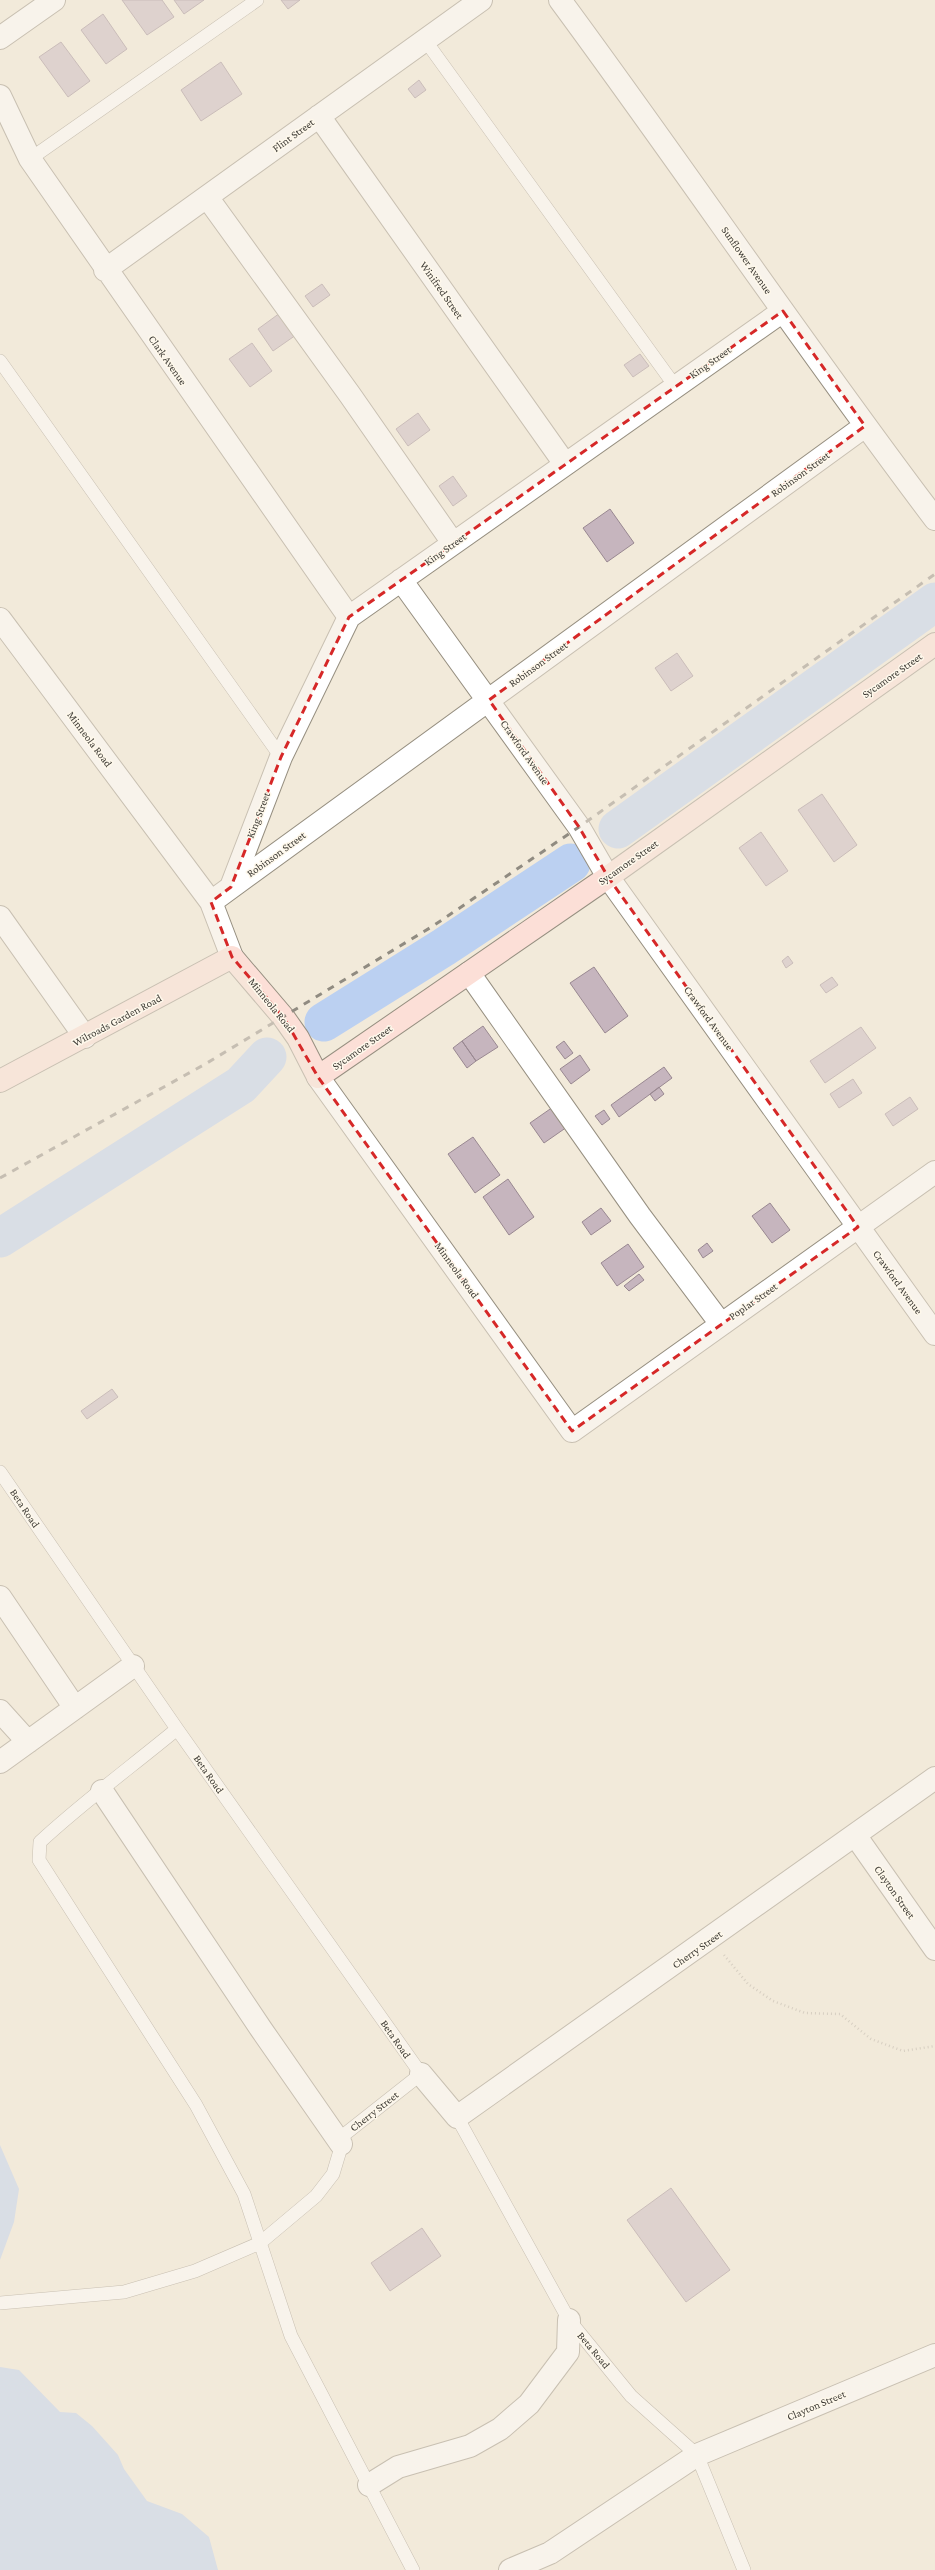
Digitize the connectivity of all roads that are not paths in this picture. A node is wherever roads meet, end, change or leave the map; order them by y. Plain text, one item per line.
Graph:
1 (54, 0) edge
2 (257, 0) edge
3 (481, 0) edge
4 (560, 0) edge
5 (0, 38) edge
6 (425, 40) junction
7 (0, 96) edge
8 (319, 116) junction
9 (30, 159) junction
10 (207, 197) junction
11 (105, 270) junction
12 (782, 311) junction
13 (0, 361) edge
14 (675, 386) junction
15 (865, 426) junction
16 (565, 464) junction
17 (935, 519) edge
18 (453, 543) junction
19 (401, 580) junction
20 (349, 617) junction
21 (2, 626) edge
22 (935, 644) edge
23 (489, 700) junction
24 (281, 757) junction
25 (608, 876) junction
26 (231, 887) junction
27 (211, 902) junction
28 (0, 917) edge
29 (232, 957) junction
30 (469, 973) junction
31 (84, 1037) junction
32 (318, 1077) junction
33 (0, 1081) edge
34 (935, 1172) edge
35 (858, 1227) junction
36 (721, 1324) junction
37 (935, 1334) edge
38 (572, 1431) joint
39 (0, 1472) edge
40 (0, 1597) edge
41 (133, 1666) junction
42 (75, 1708) junction
43 (0, 1710) edge
44 (177, 1729) junction
45 (28, 1742) junction
46 (0, 1762) edge
47 (935, 1778) edge
48 (102, 1791) junction
49 (855, 1835) junction
50 (935, 1949) edge
51 (421, 2074) junction
52 (457, 2117) junction
53 (341, 2144) junction
54 (260, 2243) junction
55 (0, 2302) edge
56 (569, 2320) junction
57 (935, 2355) edge
58 (697, 2455) junction
59 (369, 2485) junction
60 (413, 2570) edge
61 (510, 2570) edge
62 (744, 2570) edge

1 - 5 street
2 - 9 lane
3 - 6 street, Flint Street
4 - 12 street, Sunflower Avenue
6 - 8 street, Flint Street
6 - 14 lane
7 - 9 street, Clark Avenue
8 - 10 street, Flint Street
8 - 16 street, Winifred Street
9 - 11 street, Clark Avenue
10 - 11 street, Flint Street
10 - 18 street
11 - 20 street, Clark Avenue
12 - 14 street, King Street
12 - 15 street, Sunflower Avenue
13 - 24 lane
14 - 16 street, King Street
15 - 17 street, Sunflower Avenue
15 - 23 street, Robinson Street
16 - 18 street, King Street
18 - 19 street, King Street
19 - 20 street, King Street
19 - 23 street, Crawford Avenue
20 - 24 street, King Street
21 - 27 street, Minneola Road
22 - 25 street, Sycamore Street
23 - 25 street, Crawford Avenue
23 - 26 street, Robinson Street
24 - 26 street, King Street
25 - 30 street, Sycamore Street
25 - 35 street, Crawford Avenue
26 - 27 street, Robinson Street
27 - 29 street, Minneola Road
28 - 31 street
29 - 31 street, Wilroads Garden Road
29 - 32 street, Minneola Road
30 - 32 street, Sycamore Street
30 - 36 street
31 - 33 street, Wilroads Garden Road
32 - 38 street, Minneola Road
34 - 35 street, Poplar Street
35 - 36 street, Poplar Street
35 - 37 street, Crawford Avenue
36 - 38 street, Poplar Street
39 - 41 lane, Beta Road
40 - 42 street
41 - 42 street
41 - 44 lane, Beta Road
42 - 45 street
43 - 45 street
44 - 48 lane
44 - 51 lane, Beta Road
45 - 46 street
47 - 49 street, Cherry Street
48 - 53 street
48 - 54 lane
49 - 50 street, Clayton Street
49 - 52 street, Cherry Street
51 - 52 street
51 - 53 lane, Cherry Street
52 - 56 lane, Beta Road
53 - 54 lane, Cherry Street
54 - 55 lane, Cherry Street
54 - 59 lane
56 - 58 lane, Beta Road
56 - 59 street
57 - 58 street, Clayton Street
58 - 61 street, Clayton Street
58 - 62 lane, Beta Road
59 - 60 lane

